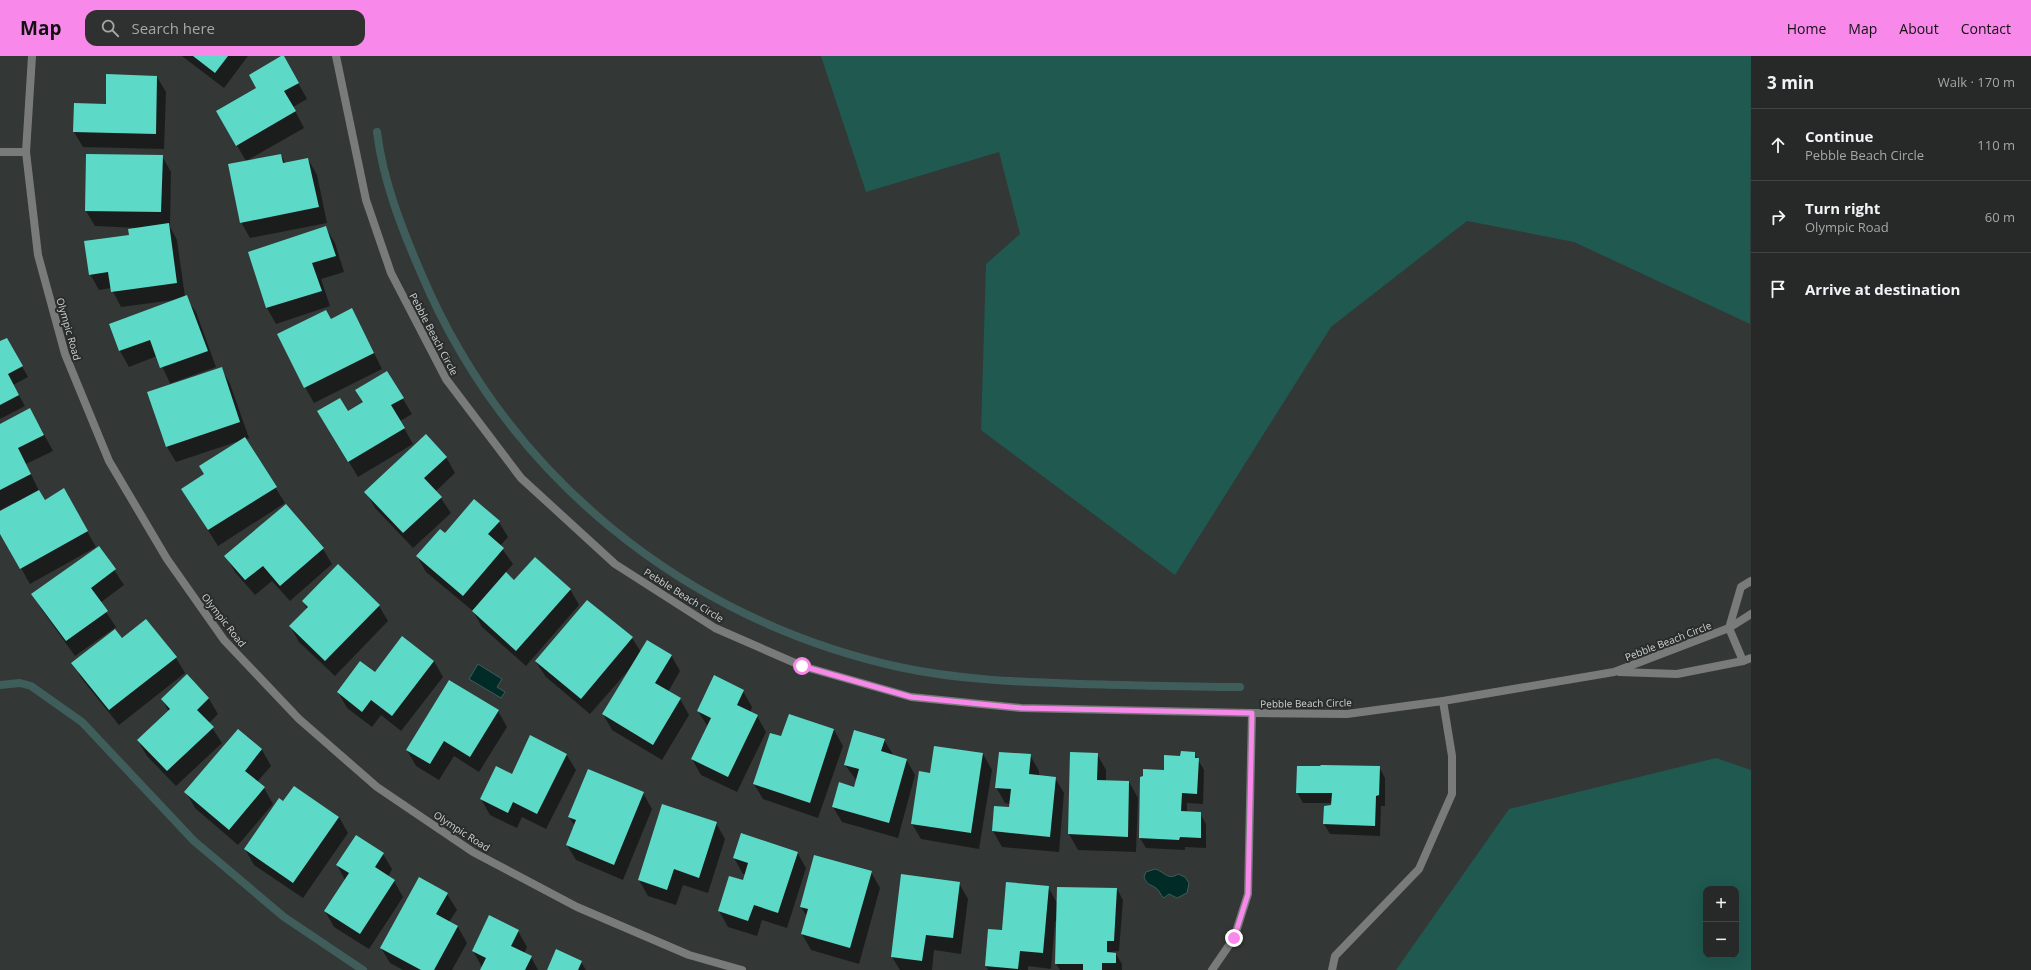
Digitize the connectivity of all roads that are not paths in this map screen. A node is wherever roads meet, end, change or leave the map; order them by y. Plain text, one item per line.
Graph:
1 (32, 56) edge
2 (336, 56) edge
3 (0, 152) edge
4 (26, 152) junction
5 (1751, 581) edge
6 (1751, 614) edge
7 (1729, 628) junction
8 (1751, 658) edge
9 (1743, 662) junction
10 (1614, 672) junction
11 (1443, 701) junction
12 (1252, 713) junction
13 (742, 970) edge
14 (1212, 970) edge
15 (1332, 970) edge

1 - 4 street, Olympic Road
2 - 12 street, Pebble Beach Circle
3 - 4 street
4 - 13 street, Olympic Road
5 - 7 street
6 - 7 street, Pebble Beach Circle
7 - 9 street
7 - 10 street, Pebble Beach Circle
8 - 9 street, Pebble Beach Circle
9 - 10 street, Pebble Beach Circle
10 - 11 street, Pebble Beach Circle
11 - 12 street, Pebble Beach Circle
11 - 15 street
12 - 14 street

